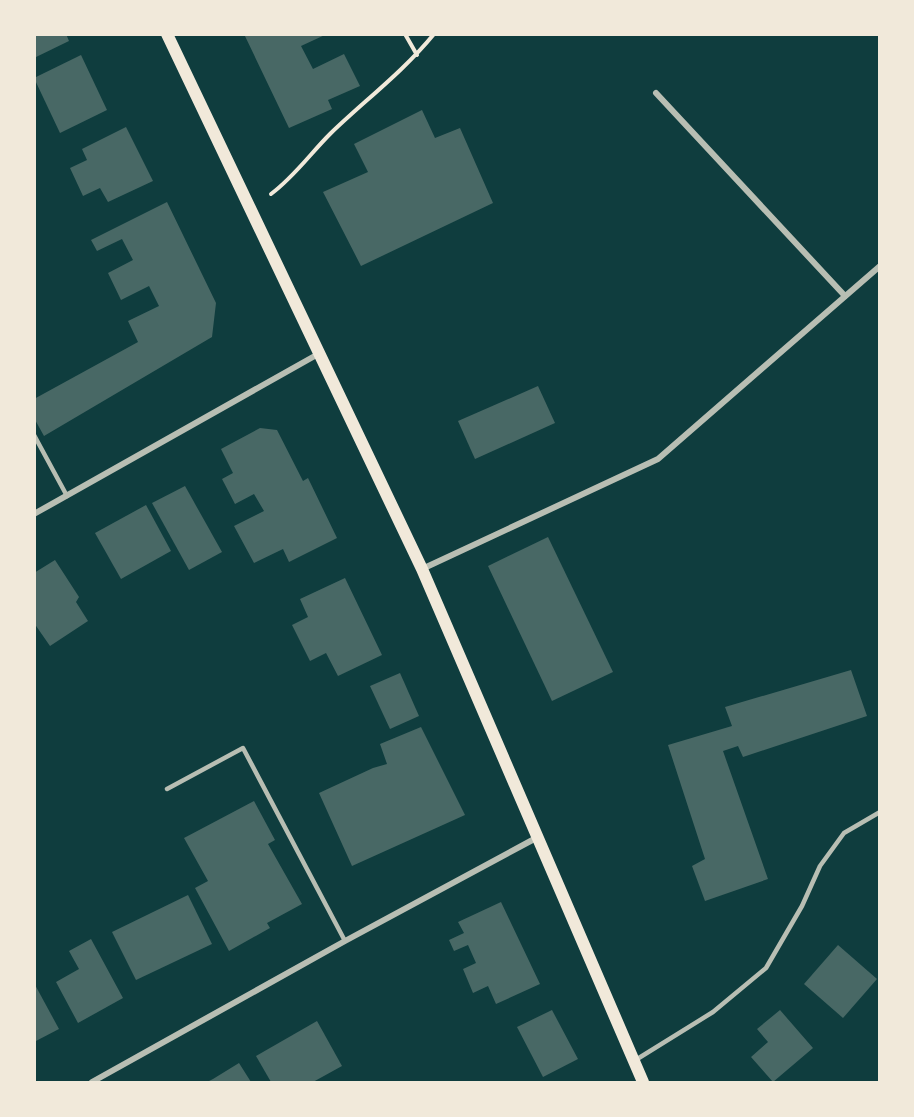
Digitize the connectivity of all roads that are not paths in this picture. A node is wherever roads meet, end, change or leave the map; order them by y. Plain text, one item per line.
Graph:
1 (167, 34) edge
2 (656, 93) dead end
3 (879, 266) edge
4 (845, 296) junction
5 (320, 353) junction
6 (34, 435) edge
7 (67, 496) junction
8 (34, 514) edge
9 (422, 569) junction
10 (167, 789) dead end
11 (879, 812) edge
12 (538, 837) junction
13 (345, 941) junction
14 (634, 1061) junction
15 (92, 1083) edge
16 (643, 1083) edge

1 - 5 main road
2 - 4 street
3 - 4 street
4 - 9 street
5 - 7 street
5 - 9 main road
6 - 7 lane
7 - 8 street
9 - 12 main road
10 - 13 lane
11 - 14 lane
12 - 13 street
12 - 14 main road
13 - 15 street
14 - 16 main road

